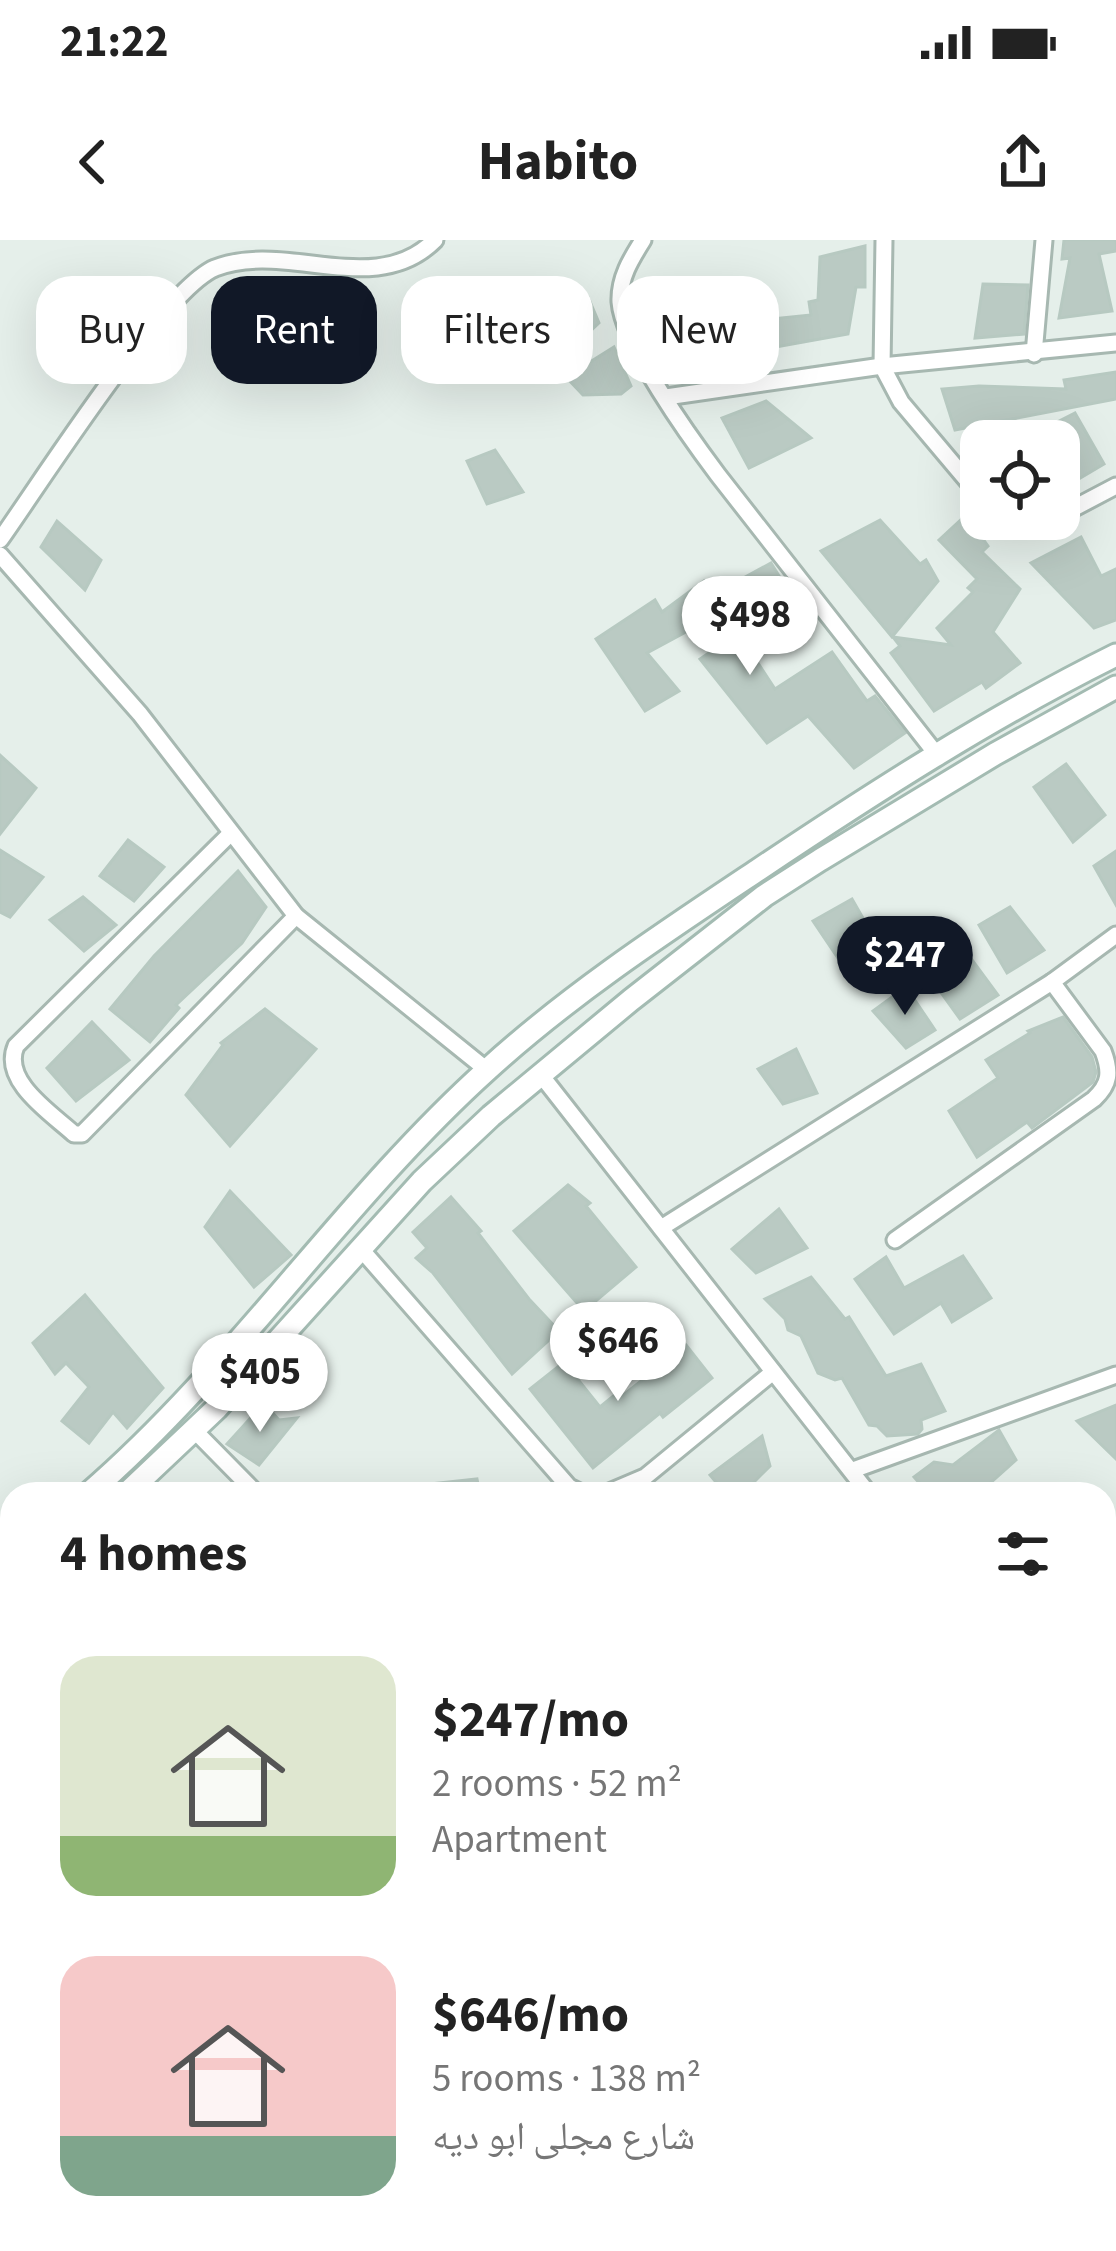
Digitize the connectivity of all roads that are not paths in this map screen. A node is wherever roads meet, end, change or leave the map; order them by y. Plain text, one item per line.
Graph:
1 (435, 240) edge
2 (643, 240) edge
3 (884, 240) edge
4 (1044, 240) edge
5 (1116, 343) edge
6 (1034, 354) junction
7 (882, 366) junction
8 (666, 397) junction
9 (960, 472) edge
10 (1116, 486) edge
11 (1080, 505) edge
12 (0, 540) edge
13 (0, 555) edge
14 (1116, 655) edge
15 (1110, 697) edge
16 (937, 755) junction
17 (231, 833) junction
18 (804, 839) junction
19 (820, 860) junction
20 (296, 916) junction
21 (1116, 935) edge
22 (1052, 982) junction
23 (487, 1070) junction
24 (541, 1076) junction
25 (661, 1228) junction
26 (895, 1240) dead end
27 (360, 1248) junction
28 (773, 1372) junction
29 (1115, 1377) edge
30 (193, 1429) junction
31 (853, 1470) junction
32 (101, 1482) edge
33 (138, 1482) edge
34 (245, 1482) edge
35 (565, 1482) edge
36 (633, 1482) edge
37 (861, 1482) edge

1 - 12 street
2 - 8 street
3 - 7 street
4 - 6 street
5 - 6 street
6 - 7 street
7 - 8 street
7 - 9 street
8 - 16 street
10 - 11 street
13 - 17 street
14 - 16 main road
15 - 19 main road
16 - 18 main road
17 - 20 street
17 - 20 street
18 - 19 main road
18 - 23 main road
19 - 24 main road
20 - 23 street
21 - 22 street
22 - 25 street
22 - 26 street
23 - 32 main road
24 - 25 street
24 - 27 main road
25 - 28 street
27 - 30 main road
27 - 35 street
28 - 31 street
28 - 36 street
29 - 31 street
30 - 33 main road
30 - 34 street
31 - 37 street

